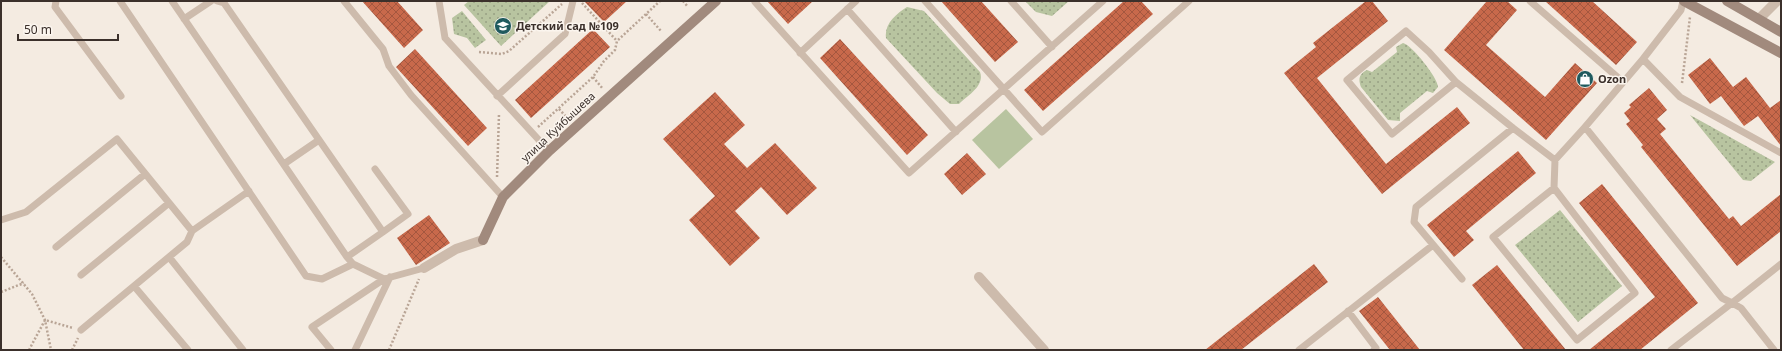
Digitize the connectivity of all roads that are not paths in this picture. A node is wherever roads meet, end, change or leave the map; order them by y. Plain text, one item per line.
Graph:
1 (56, 1) edge
2 (120, 1) edge
3 (172, 1) edge
4 (211, 1) edge
5 (217, 1) edge
6 (344, 1) edge
7 (439, 1) edge
8 (573, 1) edge
9 (716, 1) edge
10 (756, 1) edge
11 (856, 1) edge
12 (925, 1) edge
13 (1012, 1) edge
14 (1103, 1) edge
15 (1189, 1) edge
16 (1530, 1) edge
17 (1683, 1) edge
18 (1727, 1) edge
19 (1777, 1) edge
20 (847, 9) junction
21 (184, 19) junction
22 (1759, 19) junction
23 (1781, 32) edge
24 (1052, 47) junction
25 (800, 52) junction
26 (1781, 53) edge
27 (1643, 59) junction
28 (1456, 82) junction
29 (1623, 82) junction
30 (1005, 89) junction
31 (121, 96) dead end
32 (498, 96) junction
33 (1585, 127) junction
34 (1513, 128) junction
35 (956, 132) junction
36 (319, 140) junction
37 (549, 151) junction
38 (1781, 153) edge
39 (1555, 160) junction
40 (284, 164) junction
41 (375, 169) dead end
42 (145, 174) junction
43 (1554, 188) junction
44 (249, 191) junction
45 (503, 197) junction
46 (169, 203) junction
47 (1, 220) edge
48 (192, 231) junction
49 (383, 232) junction
50 (1433, 246) junction
51 (56, 247) dead end
52 (169, 257) junction
53 (347, 257) junction
54 (353, 264) junction
55 (1781, 264) edge
56 (424, 268) joint
57 (81, 275) dead end
58 (979, 277) dead end
59 (387, 278) junction
60 (1462, 279) dead end
61 (134, 286) junction
62 (1732, 303) junction
63 (1348, 311) junction
64 (81, 330) road end
65 (188, 350) edge
66 (243, 350) edge
67 (331, 350) edge
68 (355, 350) edge
69 (1044, 350) edge
70 (1300, 350) edge
71 (1374, 350) edge
72 (1671, 350) edge
73 (1774, 350) edge

1 - 31 lane
2 - 44 lane
3 - 21 lane
4 - 21 lane
5 - 36 lane
6 - 45 lane
7 - 32 lane
8 - 32 lane
9 - 37 street, улица Куйбышева
10 - 25 lane
11 - 20 lane
12 - 30 lane
13 - 24 lane
14 - 24 lane
15 - 30 lane
16 - 29 lane
17 - 26 street
17 - 27 lane
18 - 22 street
19 - 22 street
20 - 25 lane
20 - 35 lane
21 - 40 lane
22 - 23 street
24 - 30 lane
25 - 35 lane
27 - 29 lane
27 - 38 lane
28 - 28 lane
28 - 34 lane
29 - 33 lane
30 - 35 lane
32 - 37 lane
33 - 39 lane
33 - 62 lane
34 - 39 lane
34 - 50 lane
36 - 40 lane
36 - 49 lane
37 - 45 street, улица Куйбышева
39 - 43 lane
40 - 53 lane
41 - 49 lane
42 - 46 lane
42 - 47 lane
42 - 51 lane
43 - 43 lane
44 - 48 lane
44 - 54 lane
45 - 56 street, улица Куйбышева
46 - 48 lane
46 - 57 lane
48 - 52 lane
49 - 53 lane
50 - 60 lane
50 - 63 lane
52 - 61 lane
52 - 66 lane
53 - 54 lane
54 - 59 lane
55 - 62 lane
56 - 59 lane
58 - 69 street
59 - 67 lane
59 - 68 lane
61 - 64 lane
61 - 65 lane
62 - 72 lane
62 - 73 lane
63 - 70 lane
63 - 71 lane

